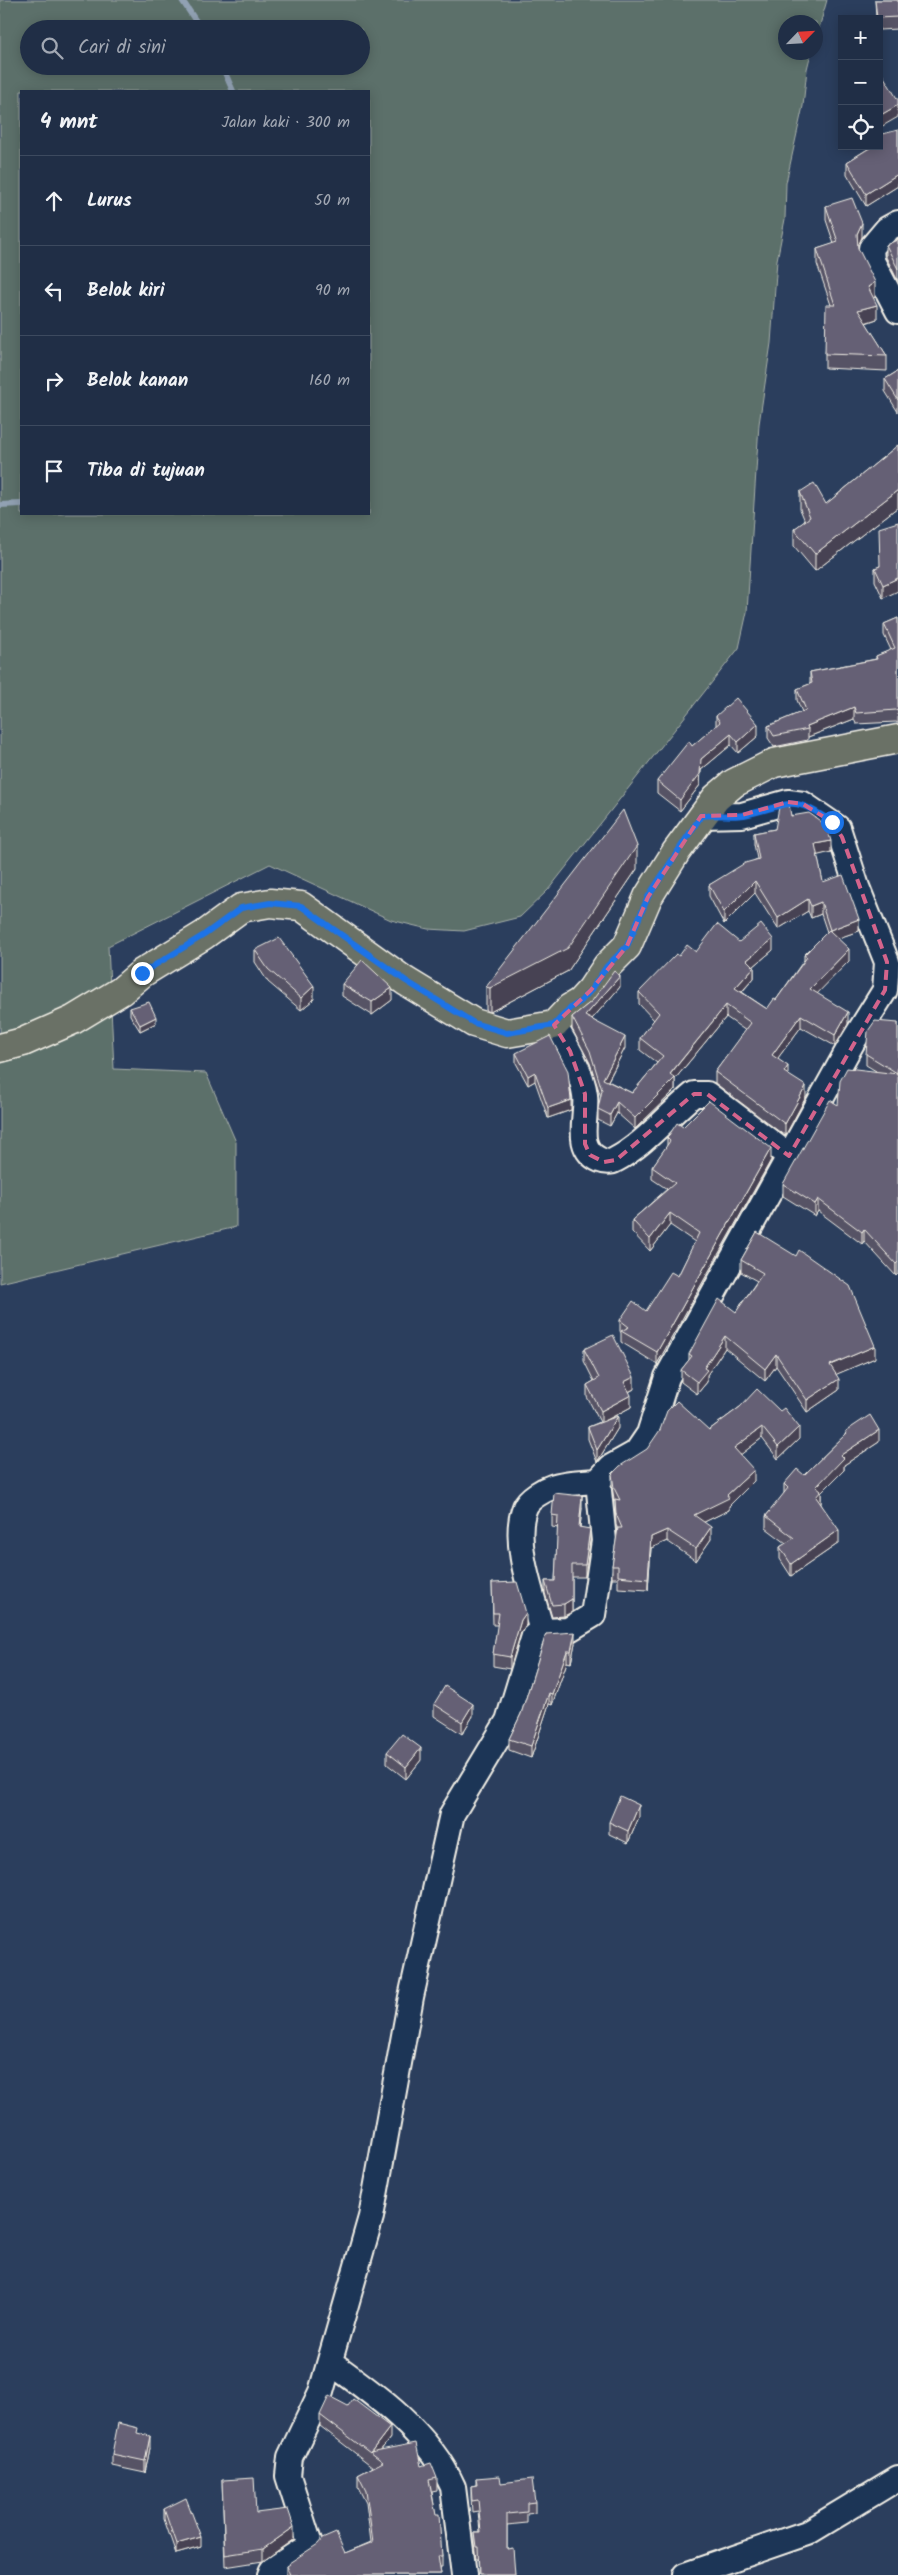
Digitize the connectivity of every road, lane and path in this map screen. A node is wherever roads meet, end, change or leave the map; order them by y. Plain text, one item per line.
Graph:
1 (898, 223) edge
2 (898, 310) edge
3 (898, 739) edge
4 (701, 816) junction
5 (554, 1025) junction
6 (0, 1048) edge
7 (789, 1156) junction
8 (598, 1481) junction
9 (542, 1631) junction
10 (330, 2362) junction
11 (898, 2478) edge
12 (270, 2575) edge
13 (464, 2575) edge
14 (685, 2575) edge

1 - 2 street
3 - 4 main road
4 - 5 main road
4 - 7 street
5 - 6 main road
5 - 7 street
7 - 8 street
8 - 9 street
8 - 9 street
9 - 10 street
10 - 12 street
10 - 13 street
11 - 14 street

